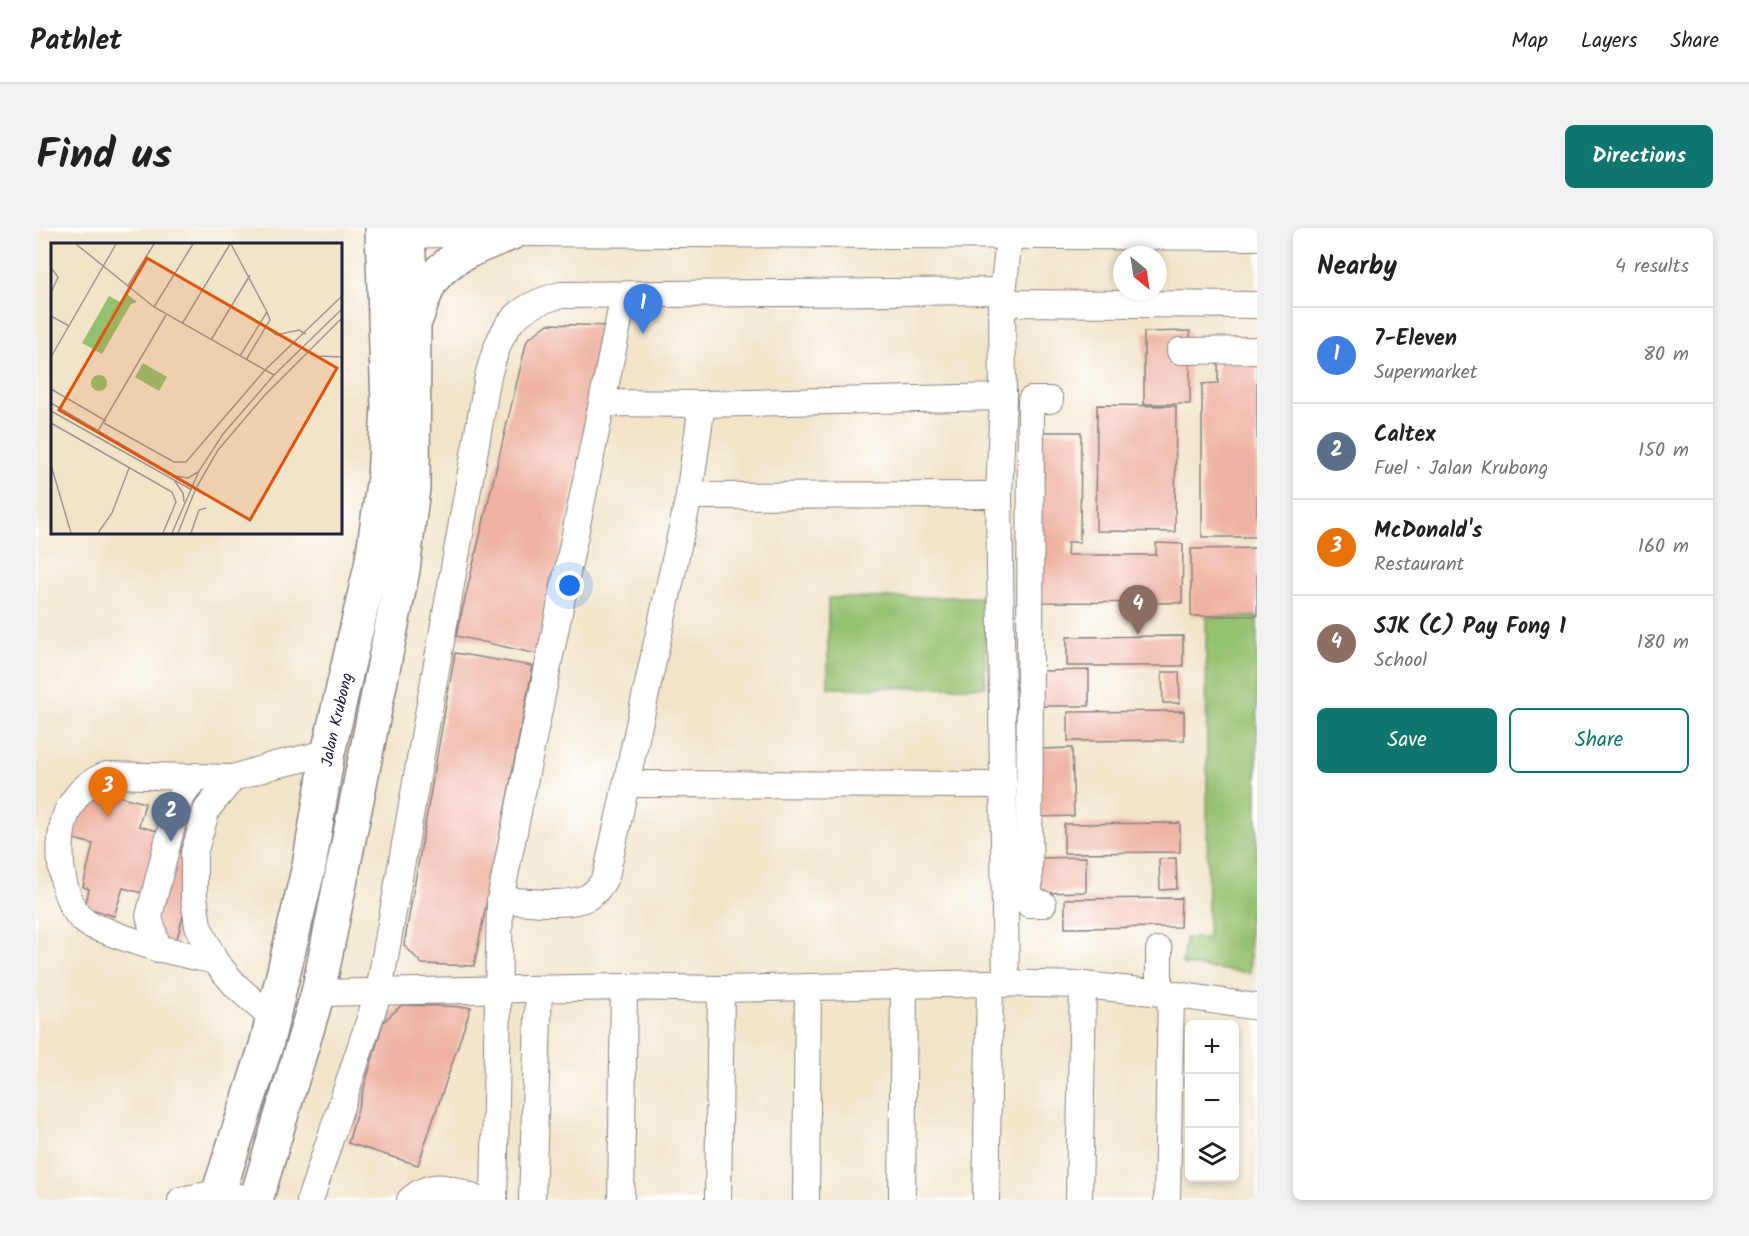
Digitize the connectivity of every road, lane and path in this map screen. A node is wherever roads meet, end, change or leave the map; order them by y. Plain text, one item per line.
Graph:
1 (395, 231) edge
2 (1009, 232) edge
3 (512, 233) junction
4 (1257, 237) edge
5 (624, 295) junction
6 (1002, 297) junction
7 (1257, 305) edge
8 (414, 323) junction
9 (1257, 350) edge
10 (1180, 351) dead end
11 (1003, 397) junction
12 (1050, 400) dead end
13 (603, 403) junction
14 (702, 404) junction
15 (999, 495) junction
16 (689, 496) junction
17 (328, 753) junction
18 (196, 776) junction
19 (233, 778) junction
20 (627, 784) junction
21 (1004, 785) junction
22 (500, 900) junction
23 (1043, 904) dead end
24 (158, 949) junction
25 (1160, 950) dead end
26 (215, 961) junction
27 (998, 983) junction
28 (904, 985) junction
29 (1083, 986) junction
30 (624, 987) junction
31 (808, 987) junction
32 (497, 989) junction
33 (539, 989) junction
34 (721, 989) junction
35 (379, 992) junction
36 (318, 993) junction
37 (1165, 993) junction
38 (1257, 1007) edge
39 (272, 1018) junction
40 (217, 1196) edge
41 (181, 1200) edge
42 (256, 1200) edge
43 (310, 1200) edge
44 (410, 1200) edge
45 (478, 1200) edge
46 (494, 1200) edge
47 (532, 1200) edge
48 (621, 1200) edge
49 (718, 1200) edge
50 (806, 1200) edge
51 (902, 1200) edge
52 (986, 1200) edge
53 (1079, 1200) edge
54 (1167, 1200) edge

1 - 3 street
1 - 8 main road
1 - 17 main road, Jalan Krubong
2 - 3 street
2 - 4 street
2 - 6 street
3 - 8 main road
5 - 6 street
5 - 13 street
5 - 35 street
6 - 7 street
6 - 11 street
8 - 36 main road
9 - 10 street
11 - 14 street
11 - 15 street
12 - 23 street
13 - 14 street
13 - 22 street
14 - 16 street
15 - 16 street
15 - 21 street
16 - 20 street
17 - 19 street
17 - 39 main road, Jalan Krubong
18 - 19 street
18 - 24 street
18 - 24 street
19 - 26 street
20 - 21 street
20 - 22 street
21 - 27 street
22 - 32 street
24 - 26 street
25 - 37 street
26 - 39 street
27 - 28 street
27 - 29 street
27 - 52 street
28 - 31 street
28 - 51 street
29 - 37 street
29 - 53 street
30 - 33 street
30 - 34 street
30 - 48 street
31 - 34 street
31 - 50 street
32 - 33 street
32 - 35 street
32 - 46 street
33 - 47 street
34 - 49 street
35 - 36 street
35 - 43 street
36 - 42 main road
37 - 38 street
37 - 54 street
39 - 40 main road, Jalan Krubong
40 - 41 street
40 - 42 street
44 - 45 street

